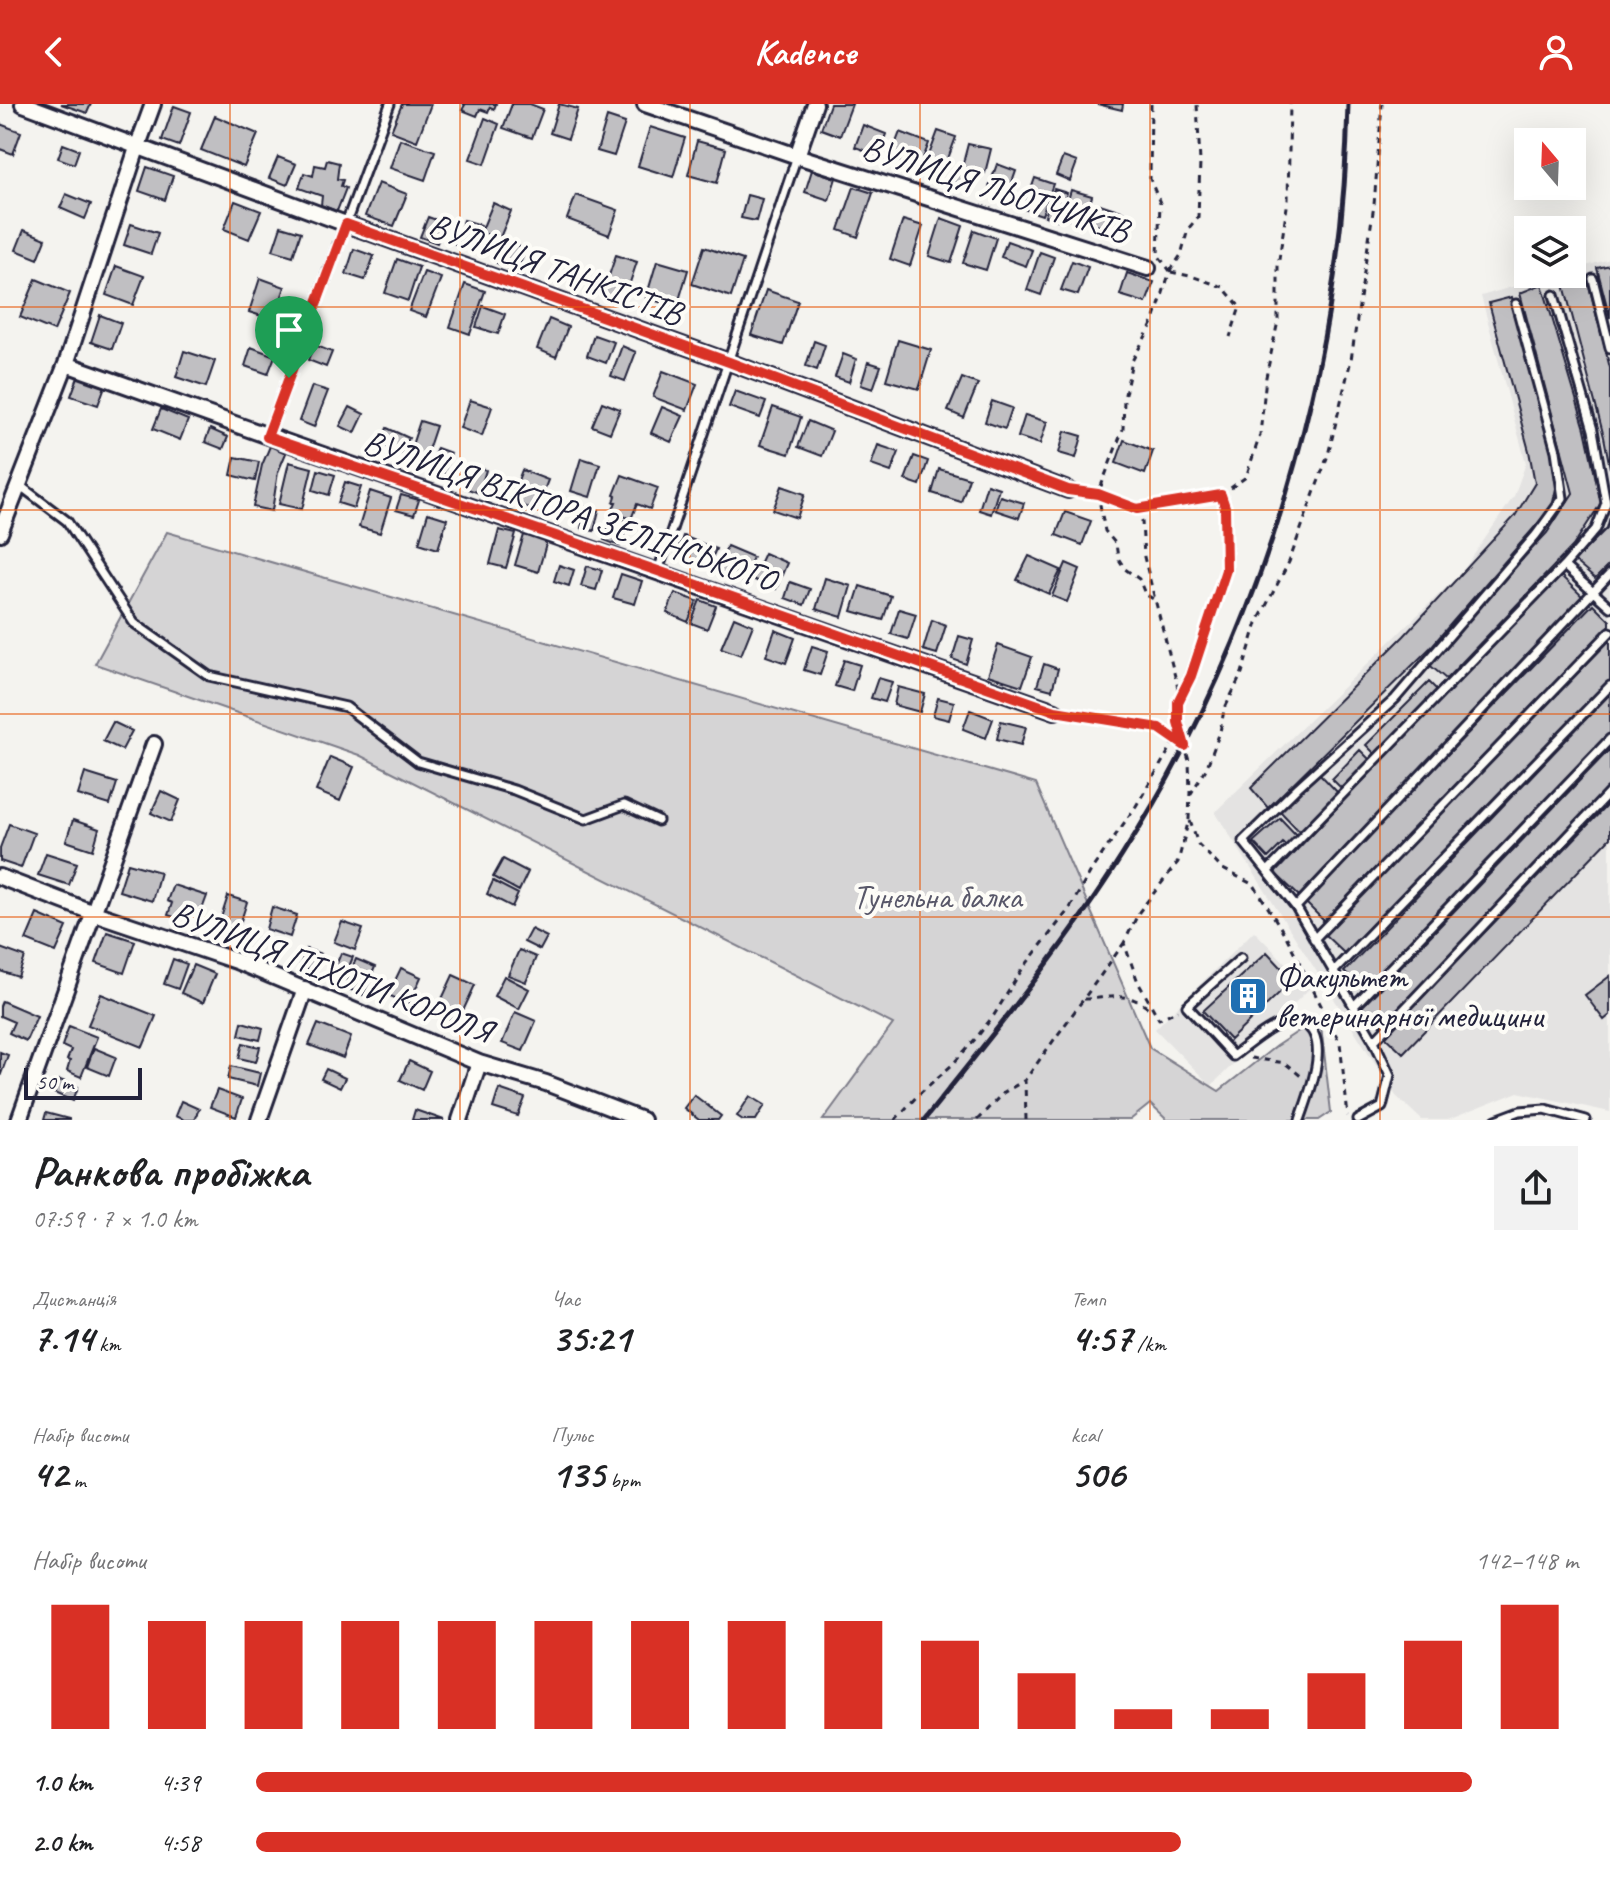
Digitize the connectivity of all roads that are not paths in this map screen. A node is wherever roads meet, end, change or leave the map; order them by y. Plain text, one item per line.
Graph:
1 (23, 104) edge
2 (153, 104) edge
3 (390, 104) edge
4 (645, 104) edge
5 (815, 104) edge
6 (138, 145) junction
7 (797, 156) junction
8 (346, 224) junction
9 (1148, 268) road end
10 (1593, 279) dead end
11 (1554, 295) dead end
12 (1516, 304) dead end
13 (1610, 348) edge
14 (729, 362) junction
15 (66, 364) junction
16 (267, 437) junction
17 (18, 484) junction
18 (1068, 490) road end
19 (0, 533) edge
20 (1564, 566) junction
21 (658, 571) junction
22 (1610, 574) edge
23 (1594, 592) junction
24 (1610, 607) edge
25 (1610, 632) edge
26 (1610, 686) edge
27 (1055, 711) road end
28 (1610, 739) edge
29 (154, 744) dead end
30 (1610, 792) edge
31 (658, 821) dead end
32 (1268, 871) junction
33 (0, 877) edge
34 (1296, 907) junction
35 (94, 913) junction
36 (1314, 939) junction
37 (1241, 958) dead end
38 (1333, 972) junction
39 (305, 989) junction
40 (1354, 1006) junction
41 (1374, 1041) junction
42 (479, 1063) junction
43 (19, 1120) edge
44 (259, 1120) edge
45 (460, 1120) edge
46 (642, 1120) edge
47 (1300, 1120) edge
48 (1358, 1120) edge
49 (1496, 1120) edge
50 (1586, 1120) edge

1 - 6 street, ВУЛИЦЯ ТАНКІСТІВ
2 - 6 street
3 - 8 lane
4 - 7 street, ВУЛИЦЯ ЛЬОТЧИКІВ
5 - 7 street
6 - 8 street, ВУЛИЦЯ ТАНКІСТІВ
6 - 15 street
7 - 9 street, ВУЛИЦЯ ЛЬОТЧИКІВ
7 - 14 lane
8 - 14 street, ВУЛИЦЯ ТАНКІСТІВ
8 - 16 lane
10 - 13 lane
11 - 20 lane
12 - 32 lane
14 - 18 street, ВУЛИЦЯ ТАНКІСТІВ
14 - 21 lane
15 - 16 street, ВУЛИЦЯ ВІКТОРА ЗЕЛІНСЬКОГО
15 - 17 street
16 - 21 street, ВУЛИЦЯ ВІКТОРА ЗЕЛІНСЬКОГО
17 - 19 street
17 - 31 lane
20 - 23 lane
20 - 32 lane
21 - 27 street, ВУЛИЦЯ ВІКТОРА ЗЕЛІНСЬКОГО
22 - 23 lane
23 - 24 lane
23 - 34 lane
25 - 36 lane
26 - 38 lane
28 - 40 lane
29 - 35 street
30 - 41 lane
32 - 34 lane
33 - 35 street, ВУЛИЦЯ ПІХОТИ КОРОЛЯ
34 - 36 lane
35 - 39 street, ВУЛИЦЯ ПІХОТИ КОРОЛЯ
35 - 43 street
36 - 38 lane
37 - 47 lane
38 - 40 lane
39 - 42 street, ВУЛИЦЯ ПІХОТИ КОРОЛЯ
39 - 44 street
40 - 41 lane
41 - 48 lane
42 - 45 street
42 - 46 street, ВУЛИЦЯ ПІХОТИ КОРОЛЯ
49 - 50 lane

